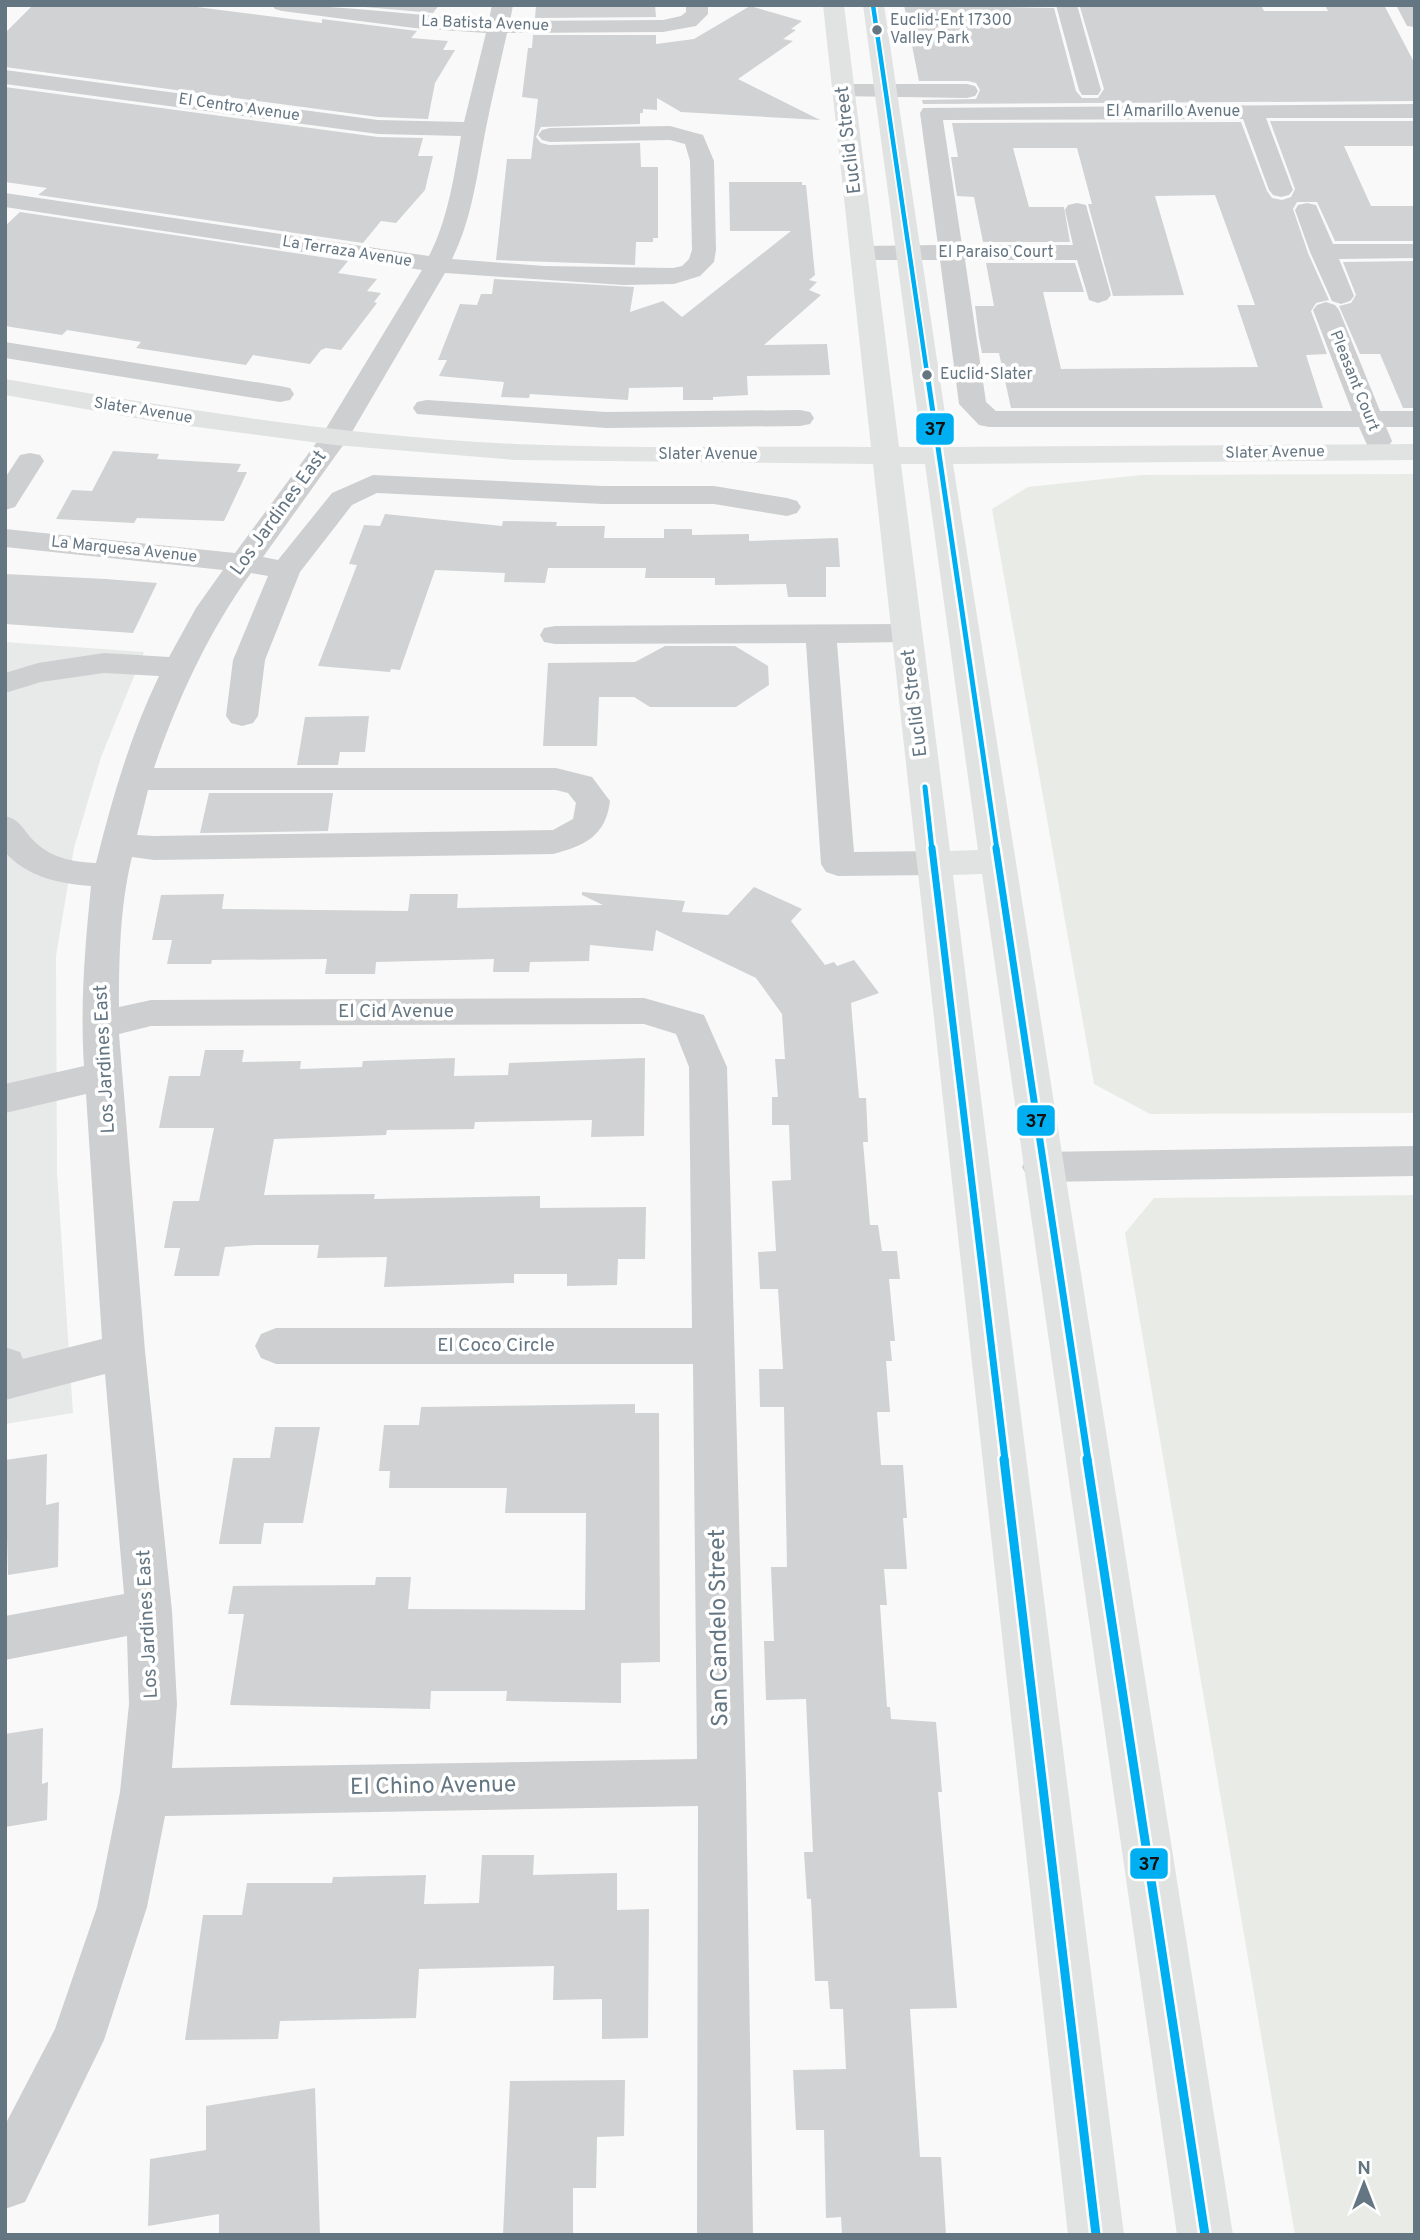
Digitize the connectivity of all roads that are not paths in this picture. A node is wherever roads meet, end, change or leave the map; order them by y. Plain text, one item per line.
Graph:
1 (282, 5) edge
2 (833, 5) edge
3 (873, 5) edge
4 (1066, 5) edge
5 (1406, 5) edge
6 (692, 13) edge
7 (501, 16) edge
8 (1415, 21) edge
9 (5, 77) edge
10 (993, 90) dead end
11 (1063, 90) dead end
12 (1090, 90) junction
13 (1117, 90) dead end
14 (1212, 90) dead end
15 (1415, 90) edge
16 (843, 91) junction
17 (885, 91) junction
18 (1415, 111) edge
19 (1252, 112) junction
20 (474, 130) junction
21 (550, 135) dead end
22 (1281, 190) dead end
23 (5, 200) edge
24 (1077, 210) dead end
25 (1307, 210) dead end
26 (1415, 251) edge
27 (1087, 252) junction
28 (1322, 252) junction
29 (862, 253) junction
30 (908, 253) junction
31 (951, 253) junction
32 (438, 265) junction
33 (1098, 295) dead end
34 (5, 350) edge
35 (5, 387) edge
36 (280, 394) dead end
37 (427, 408) dead end
38 (800, 418) dead end
39 (1370, 419) junction
40 (1415, 419) edge
41 (606, 420) junction
42 (335, 437) junction
43 (1382, 452) junction
44 (1415, 452) edge
45 (604, 454) junction
46 (886, 456) junction
47 (936, 456) junction
48 (30, 461) dead end
49 (5, 501) edge
50 (787, 507) dead end
51 (5, 538) edge
52 (242, 562) junction
53 (286, 570) junction
54 (821, 634) junction
55 (907, 634) junction
56 (555, 635) dead end
57 (179, 667) junction
58 (5, 683) edge
59 (242, 716) dead end
60 (134, 779) junction
61 (5, 827) edge
62 (114, 860) junction
63 (996, 862) junction
64 (934, 863) junction
65 (100, 1025) junction
66 (691, 1025) joint
67 (103, 1076) junction
68 (5, 1099) edge
69 (1415, 1161) edge
70 (1042, 1167) junction
71 (276, 1346) dead end
72 (715, 1346) junction
73 (124, 1351) junction
74 (5, 1365) edge
75 (149, 1611) junction
76 (5, 1638) edge
77 (722, 1782) junction
78 (145, 1792) junction
79 (5, 2182) edge
80 (725, 2235) edge
81 (1096, 2235) edge
82 (1205, 2235) edge

1 - 7 street, La Batista Avenue
2 - 16 main road, Euclid Street
3 - 17 main road
4 - 12 street
5 - 8 street
6 - 7 street, La Batista Avenue
7 - 20 street, Los Jardines East
9 - 20 street, El Centro Avenue
10 - 17 street
11 - 12 street
12 - 13 street
14 - 15 street
16 - 17 street
16 - 29 main road, Euclid Street
17 - 30 main road
18 - 19 street, El Amarillo Avenue
19 - 22 street
19 - 31 street, El Amarillo Avenue
20 - 32 street, Los Jardines East
21 - 32 street, La Terraza Avenue
23 - 32 street, La Terraza Avenue
24 - 27 street
25 - 28 street, Pleasant Court
26 - 28 street
27 - 31 street, El Paraiso Court
27 - 33 street
28 - 39 street, Pleasant Court
29 - 30 street, El Paraiso Court
29 - 46 main road, Euclid Street
30 - 31 street, El Paraiso Court
30 - 47 main road
31 - 39 street
32 - 42 street, Los Jardines East
34 - 36 street, Slater Avenue
35 - 42 main road, Slater Avenue
37 - 41 street
38 - 41 street
39 - 40 street
39 - 43 street, Pleasant Court
41 - 45 street
42 - 45 main road, Slater Avenue
42 - 52 street, Los Jardines East
43 - 44 main road, Slater Avenue
43 - 47 main road, Slater Avenue
45 - 46 main road, Slater Avenue
46 - 47 main road, Slater Avenue
46 - 55 main road, Euclid Street
47 - 63 main road
48 - 49 street
50 - 53 street
51 - 52 street, La Marquesa Avenue
52 - 53 street, La Marquesa Avenue
52 - 57 street, Los Jardines East
53 - 59 street
54 - 55 street
54 - 56 street
54 - 64 street
55 - 64 main road, Euclid Street
57 - 58 street
57 - 60 street, Los Jardines East
60 - 62 street, Los Jardines East
60 - 62 street
61 - 62 street
62 - 65 street, Los Jardines East
63 - 64 main road
63 - 70 main road
64 - 81 main road, Euclid Street
65 - 66 street, El Cid Avenue
65 - 67 street, Los Jardines East
66 - 72 street, San Candelo Street
67 - 68 street
67 - 73 street, Los Jardines East
69 - 70 street
70 - 82 main road
71 - 72 street, El Coco Circle
72 - 77 street, San Candelo Street
73 - 74 street
73 - 75 street, Los Jardines East
75 - 76 street
75 - 78 street, Los Jardines East
77 - 78 street, El Chino Avenue
77 - 80 street, San Candelo Street
78 - 79 street, Los Jardines East

